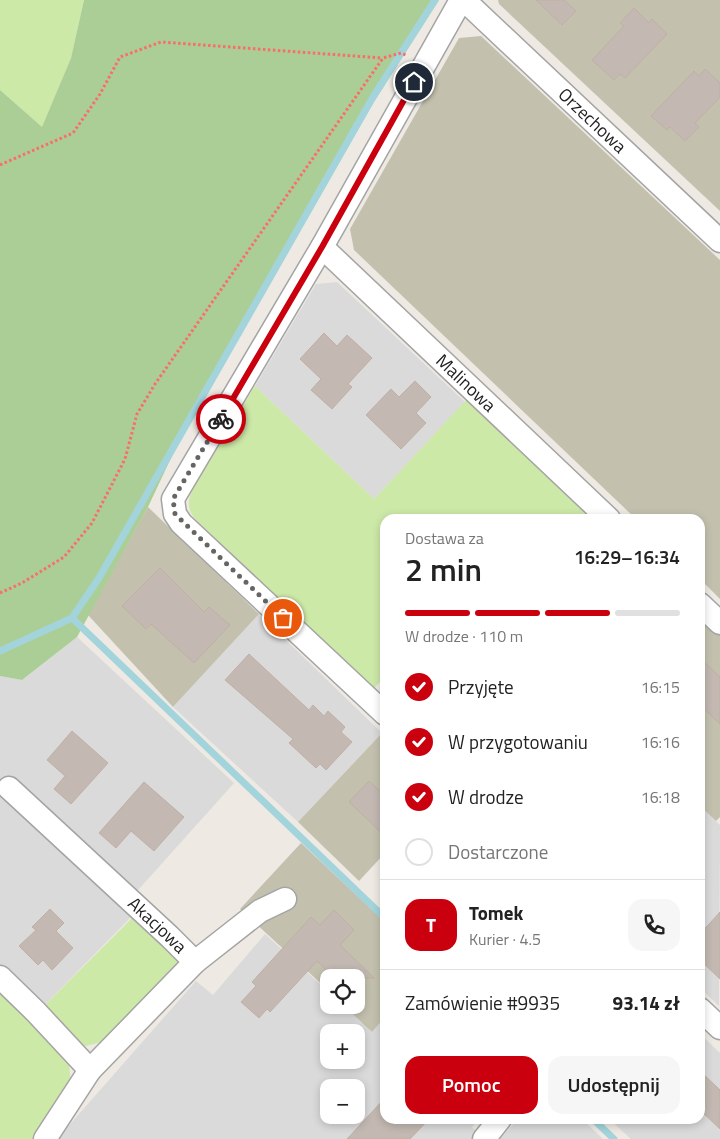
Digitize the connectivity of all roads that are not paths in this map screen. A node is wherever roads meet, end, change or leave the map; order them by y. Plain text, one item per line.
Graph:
1 (462, 0) edge
2 (720, 241) edge
3 (322, 247) junction
4 (605, 514) edge
5 (705, 609) edge
6 (720, 623) edge
7 (380, 709) edge
8 (9, 788) dead end
9 (285, 899) dead end
10 (195, 962) junction
11 (0, 977) edge
12 (705, 1014) edge
13 (720, 1028) edge
14 (90, 1070) junction
15 (496, 1124) edge
16 (45, 1139) edge
17 (484, 1139) edge

1 - 2 street, Orzechowa
1 - 3 street
3 - 4 street, Malinowa
3 - 7 street
5 - 6 street
8 - 10 street, Akacjowa
9 - 10 street
10 - 14 street, Akacjowa
11 - 14 street
12 - 13 street
14 - 16 street, Akacjowa
15 - 17 street

